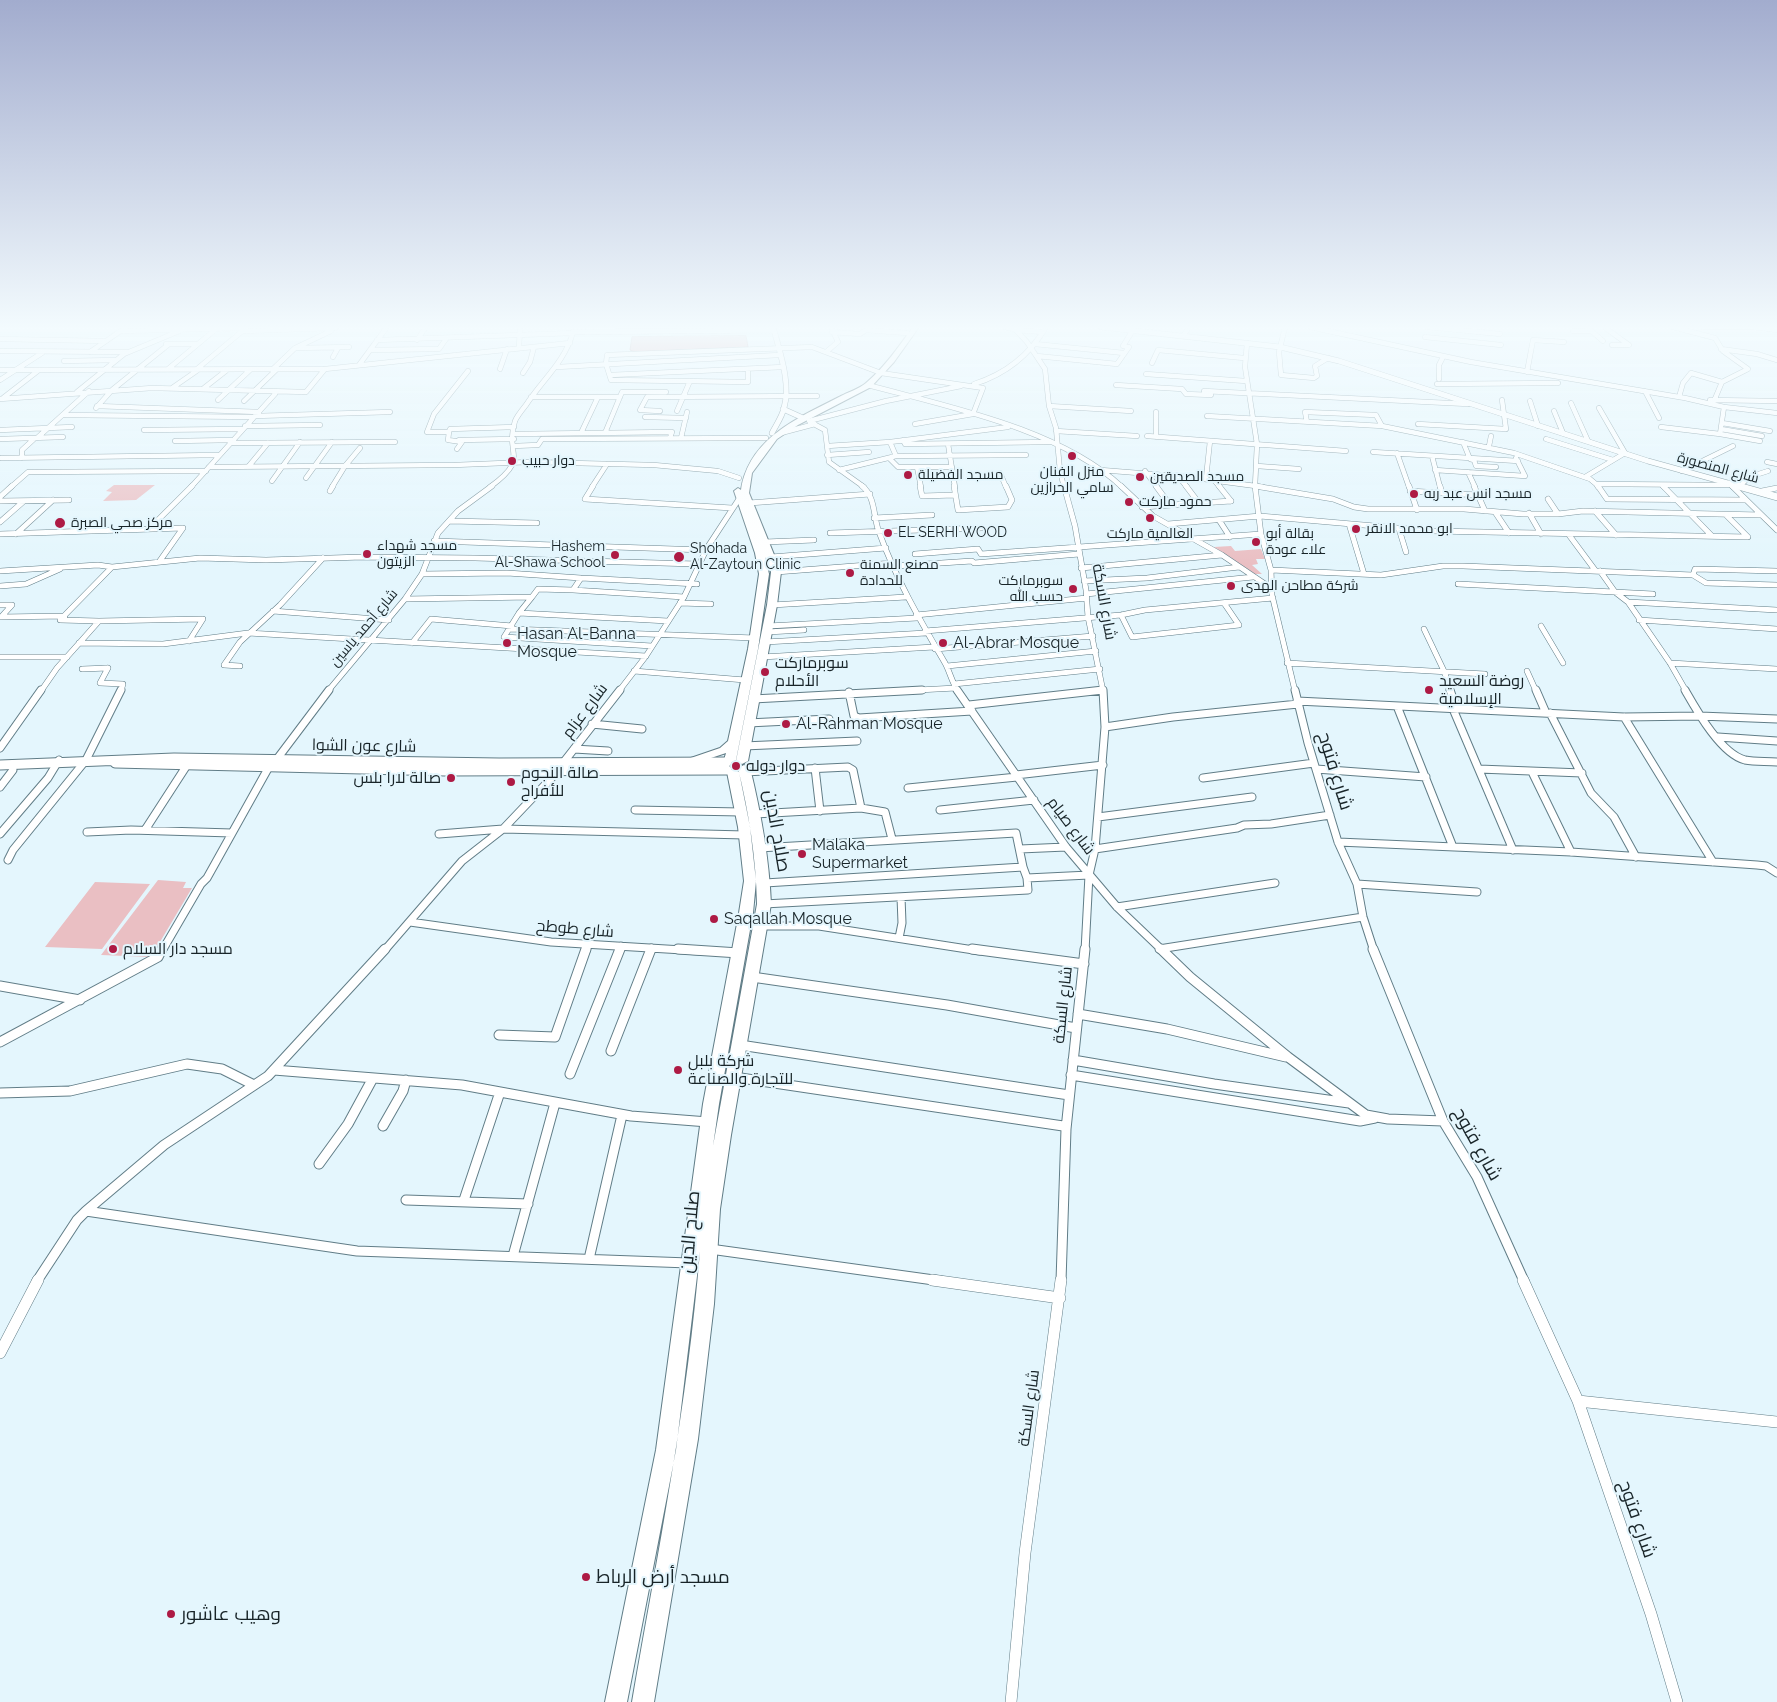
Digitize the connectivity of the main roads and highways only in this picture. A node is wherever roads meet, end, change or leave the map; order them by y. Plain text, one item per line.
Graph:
1 (828, 406) edge
2 (831, 406) edge
3 (1476, 406) edge
4 (783, 409) joint
5 (807, 420) junction
6 (772, 435) junction
7 (1777, 497) edge
8 (739, 744) junction
9 (190, 761) junction
10 (686, 763) junction
11 (0, 765) edge
12 (563, 765) junction
13 (735, 766) junction
14 (12, 767) junction
15 (0, 771) edge
16 (748, 813) junction
17 (616, 1702) edge
18 (643, 1702) edge

1 - 5 highway, صلاح الدين
2 - 5 highway, صلاح الدين
3 - 7 main road, شارع المنصورة
4 - 5 main road
4 - 6 main road
5 - 6 highway, صلاح الدين
6 - 8 highway, صلاح الدين
6 - 8 highway, صلاح الدين
8 - 10 highway
8 - 13 highway, صلاح الدين
9 - 12 main road, شارع عون الشوا
9 - 12 main road, شارع عون الشوا
9 - 14 main road, شارع عون الشوا
10 - 12 main road, شارع عون الشوا
10 - 13 main road, شارع عون الشوا
11 - 14 main road, شارع عون الشوا
12 - 13 main road, شارع عون الشوا
13 - 16 highway, صلاح الدين
14 - 15 main road, شارع عون الشوا
16 - 17 highway, صلاح الدين
16 - 18 highway, صلاح الدين

